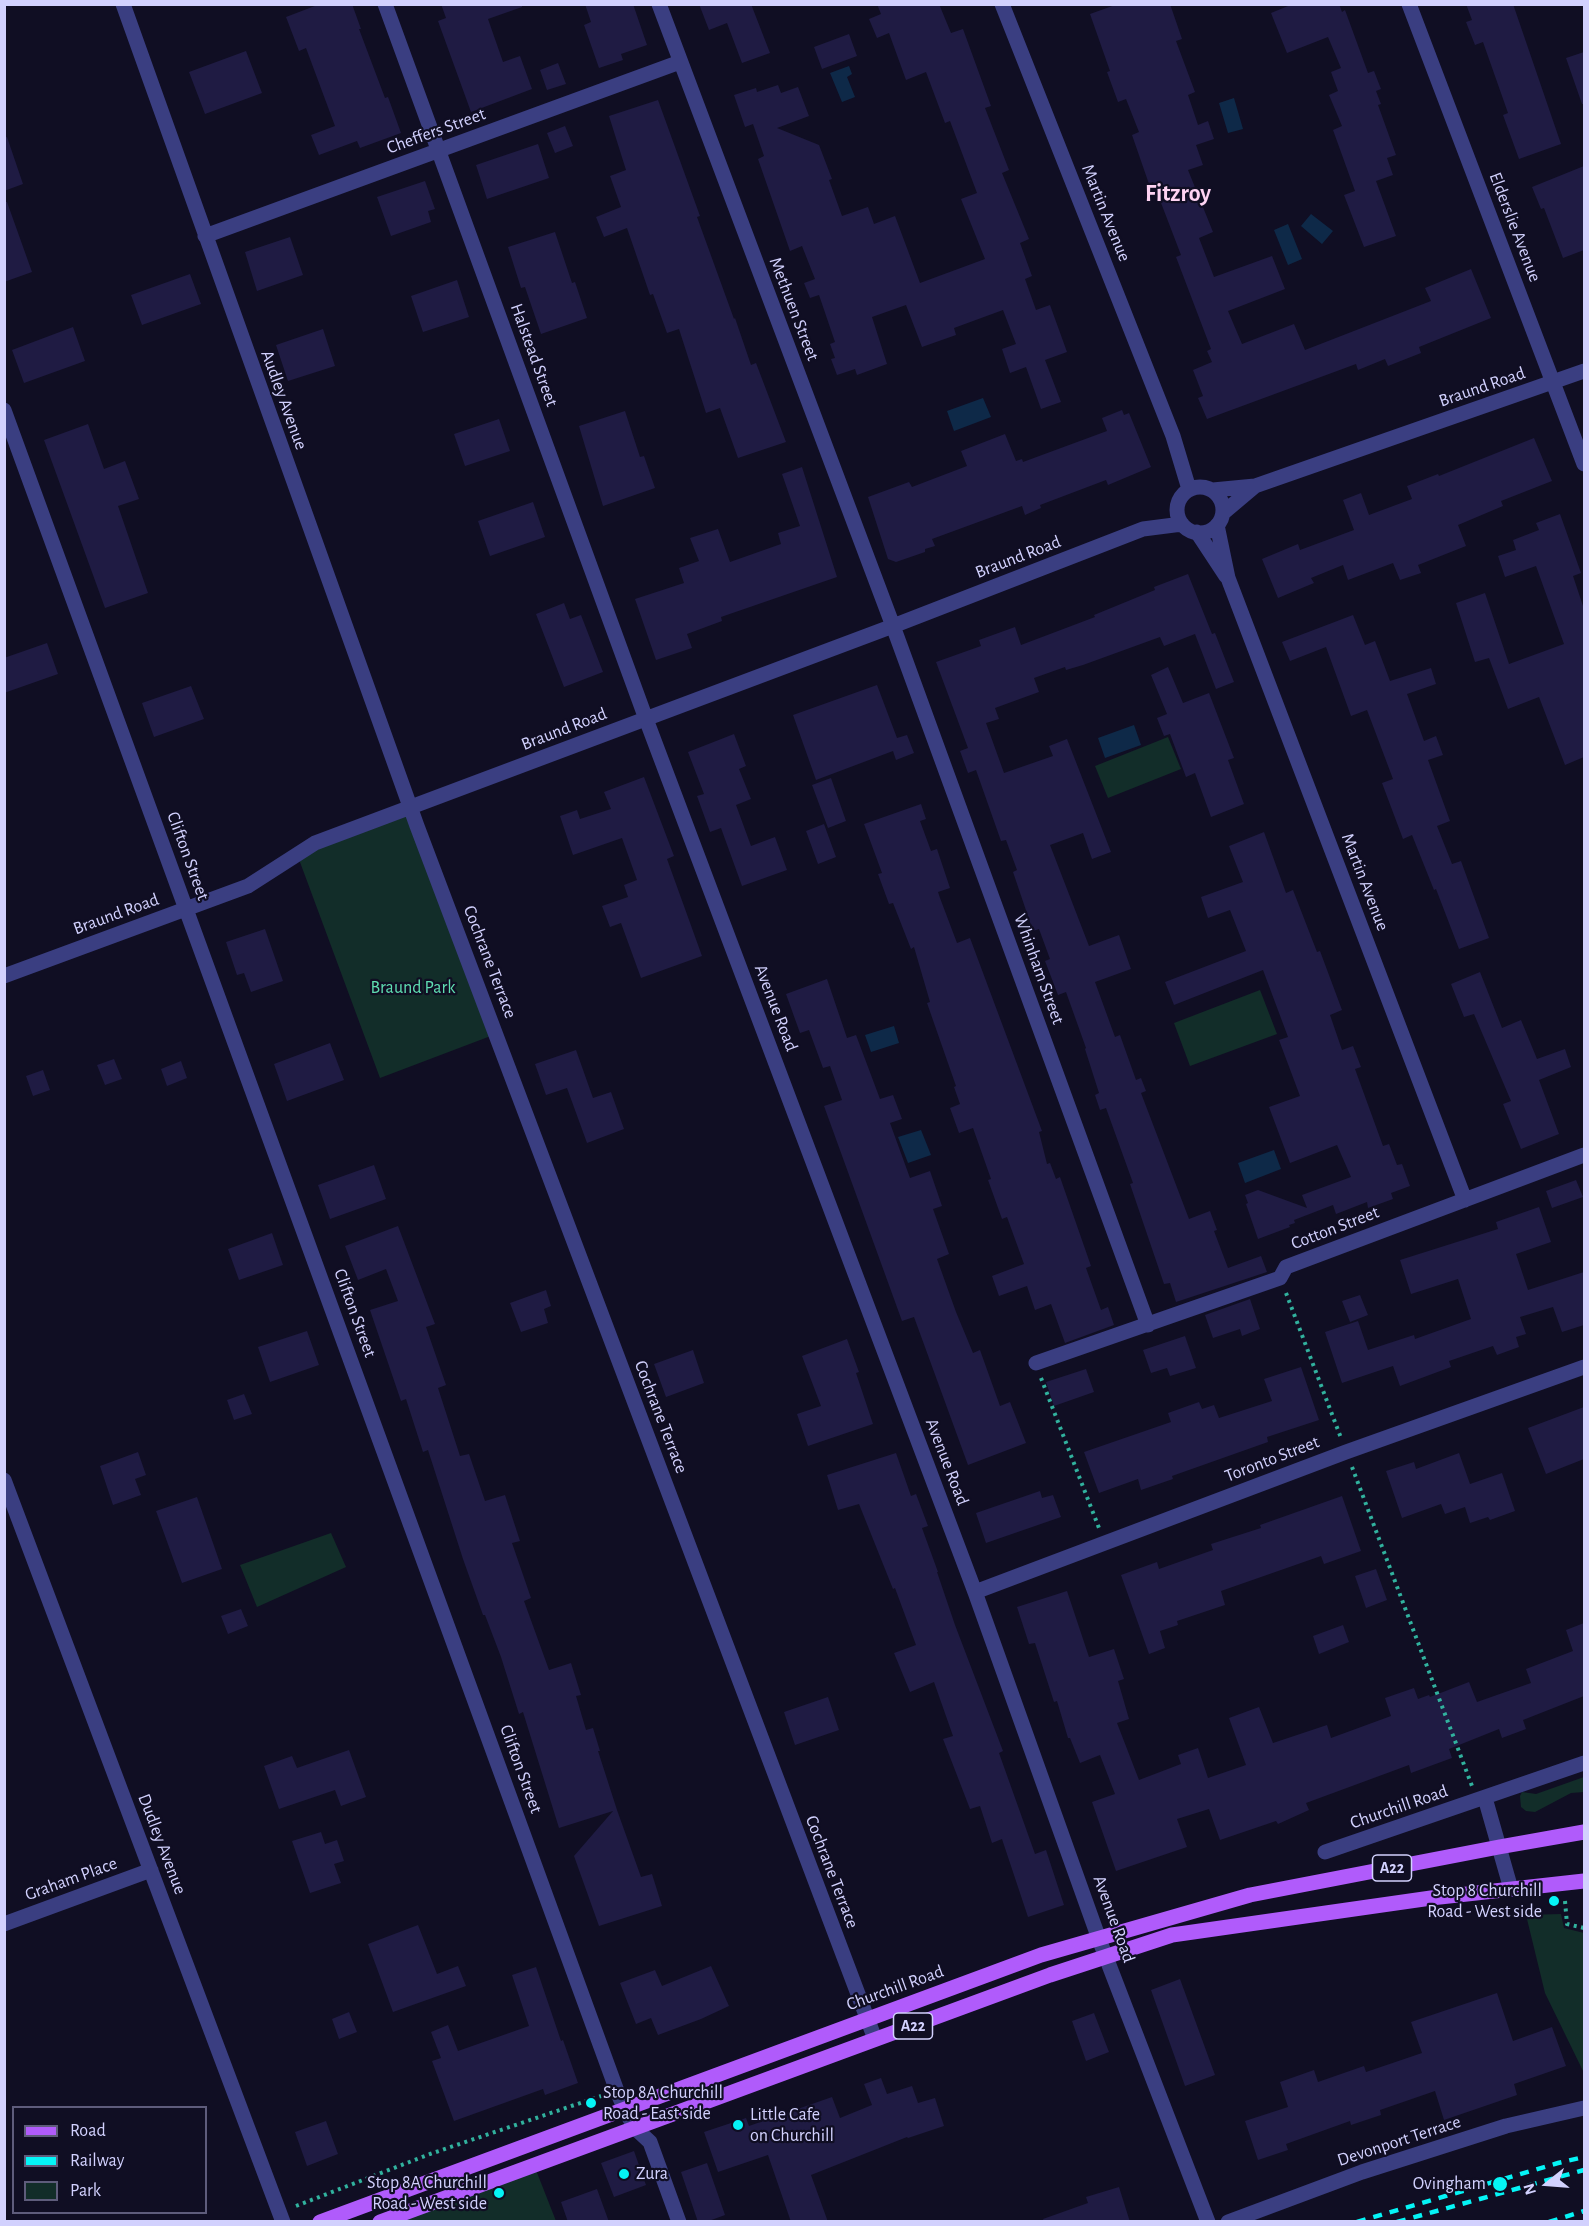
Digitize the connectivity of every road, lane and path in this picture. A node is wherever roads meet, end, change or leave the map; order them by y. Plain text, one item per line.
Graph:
1 (123, 4) edge
2 (385, 4) edge
3 (659, 4) edge
4 (1002, 4) edge
5 (1409, 4) edge
6 (680, 62) junction
7 (439, 151) junction
8 (205, 236) junction
9 (1584, 371) edge
10 (1554, 383) junction
11 (4, 410) edge
12 (1584, 464) edge
13 (1255, 486) junction
14 (1202, 489) junction
15 (1177, 503) junction
16 (1220, 519) junction
17 (1182, 524) junction
18 (1143, 529) junction
19 (1197, 532) junction
20 (1228, 578) junction
21 (893, 626) junction
22 (646, 719) junction
23 (411, 808) junction
24 (186, 908) junction
25 (4, 976) edge
26 (1584, 1155) edge
27 (1465, 1200) junction
28 (1280, 1278) junction
29 (1148, 1325) junction
30 (1036, 1363) joint
31 (1584, 1367) edge
32 (1346, 1452) junction
33 (4, 1480) edge
34 (1105, 1544) junction
35 (975, 1592) junction
36 (1584, 1763) edge
37 (1481, 1799) junction
38 (1584, 1832) edge
39 (1499, 1847) junction
40 (1325, 1852) dead end
41 (152, 1870) junction
42 (1584, 1881) edge
43 (1511, 1889) junction
44 (1565, 1898) dead end
45 (4, 1924) edge
46 (1584, 1928) edge
47 (1100, 1939) junction
48 (1106, 1955) junction
49 (867, 2019) junction
50 (875, 2039) junction
51 (602, 2096) dead end
52 (1584, 2108) edge
53 (625, 2110) junction
54 (635, 2128) junction
55 (296, 2206) dead end
56 (283, 2222) edge
57 (320, 2222) edge
58 (380, 2222) edge
59 (680, 2222) edge
60 (1208, 2222) edge
61 (1228, 2222) edge

1 - 8 street, Audley Avenue
2 - 7 street, Halstead Street
3 - 6 street, Methuen Street
4 - 14 street, Martin Avenue
5 - 10 street, Elderslie Avenue
6 - 7 street, Cheffers Street
6 - 21 street, Methuen Street
7 - 8 street, Cheffers Street
7 - 22 street, Halstead Street
8 - 23 street, Audley Avenue
9 - 10 street, Braund Road
10 - 12 street, Elderslie Avenue
10 - 13 street, Braund Road
11 - 24 street, Clifton Street
13 - 14 street, Braund Road
13 - 16 street, Braund Road
14 - 15 street
14 - 16 street
15 - 17 street
15 - 18 street, Braund Road
16 - 19 street
16 - 20 street, Martin Avenue
17 - 18 street, Braund Road
17 - 19 street
18 - 21 street, Braund Road
19 - 20 street, Martin Avenue
20 - 27 street, Martin Avenue
21 - 22 street, Braund Road
21 - 29 street, Whinham Street
22 - 23 street, Braund Road
22 - 35 street, Avenue Road
23 - 24 street, Braund Road
23 - 49 street, Cochrane Terrace
24 - 25 street, Braund Road
24 - 53 street, Clifton Street
26 - 27 street, Cotton Street
27 - 28 street, Cotton Street
28 - 29 street, Cotton Street
28 - 32 path
29 - 30 street, Cotton Street
30 - 34 path
31 - 32 street, Toronto Street
32 - 34 street, Toronto Street
32 - 37 path
33 - 41 street, Dudley Avenue
34 - 35 street, Toronto Street
35 - 47 street, Avenue Road
36 - 37 street, Churchill Road
37 - 39 street
37 - 40 street, Churchill Road
38 - 39 main road, Churchill Road
39 - 43 street
39 - 47 main road, Churchill Road / A22
41 - 45 street, Graham Place
41 - 56 street, Dudley Avenue
42 - 43 main road, A22
43 - 48 main road, A22
44 - 46 path
47 - 48 street, Avenue Road
47 - 49 main road, Churchill Road / A22
48 - 50 main road, A22
48 - 60 street, Avenue Road
49 - 50 street, Cochrane Terrace
49 - 53 main road, Churchill Road / A22
50 - 54 main road, A22
51 - 55 path
52 - 61 street, Devonport Terrace
53 - 54 street, Clifton Street
53 - 57 main road, Churchill Road / A22
54 - 58 main road, A22
54 - 59 street, Clifton Street

